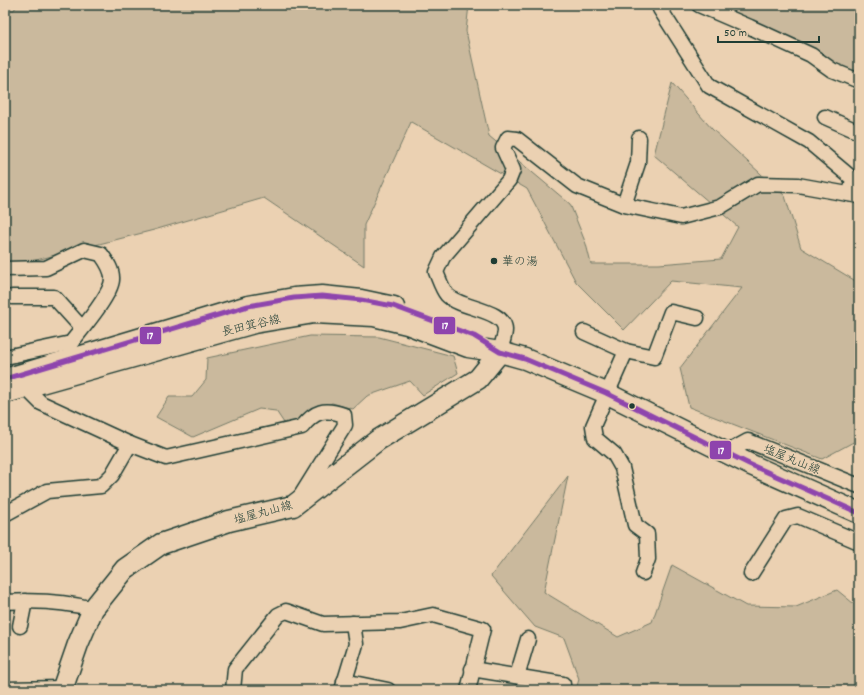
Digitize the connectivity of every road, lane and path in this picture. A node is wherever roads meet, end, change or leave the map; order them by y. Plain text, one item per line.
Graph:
1 (661, 5) edge
2 (699, 5) edge
3 (859, 81) edge
4 (824, 117) dead end
5 (859, 132) edge
6 (639, 138) dead end
7 (854, 195) edge
8 (624, 205) junction
9 (5, 269) edge
10 (12, 297) dead end
11 (698, 318) dead end
12 (82, 328) junction
13 (584, 332) dead end
14 (626, 350) junction
15 (500, 352) junction
16 (5, 356) edge
17 (5, 379) edge
18 (26, 388) junction
19 (5, 393) edge
20 (606, 393) junction
21 (130, 444) junction
22 (726, 453) junction
23 (859, 486) edge
24 (293, 506) junction
25 (859, 512) edge
26 (5, 514) edge
27 (859, 542) edge
28 (643, 573) dead end
29 (751, 574) dead end
30 (25, 601) junction
31 (5, 602) edge
32 (93, 609) junction
33 (353, 623) junction
34 (20, 626) dead end
35 (528, 639) dead end
36 (472, 669) junction
37 (517, 676) junction
38 (563, 684) dead end
39 (343, 685) edge
40 (5, 689) edge
41 (62, 689) edge
42 (233, 690) edge
43 (388, 690) edge
44 (468, 690) edge

1 - 7 street
2 - 3 street
4 - 5 street
6 - 8 street
7 - 8 street
8 - 15 street
9 - 12 street
10 - 12 street
11 - 14 street
12 - 16 street
13 - 14 street
14 - 20 street
15 - 17 street, 長田箕谷線
15 - 18 street, 長田箕谷線
15 - 20 street, 長田箕谷線
15 - 24 street, 塩屋丸山線
18 - 19 street, 長田箕谷線
18 - 21 street
20 - 22 street, 長田箕谷線
20 - 28 street
21 - 24 street
21 - 26 street
22 - 23 street, 塩屋丸山線
22 - 25 street, 長田箕谷線
24 - 32 street, 塩屋丸山線
27 - 29 street
30 - 31 street
30 - 32 street
30 - 34 street
32 - 41 street, 塩屋丸山線
33 - 36 street
33 - 39 street
33 - 42 street
35 - 37 street
36 - 37 street
36 - 44 street
37 - 38 street
39 - 43 street
40 - 41 street

